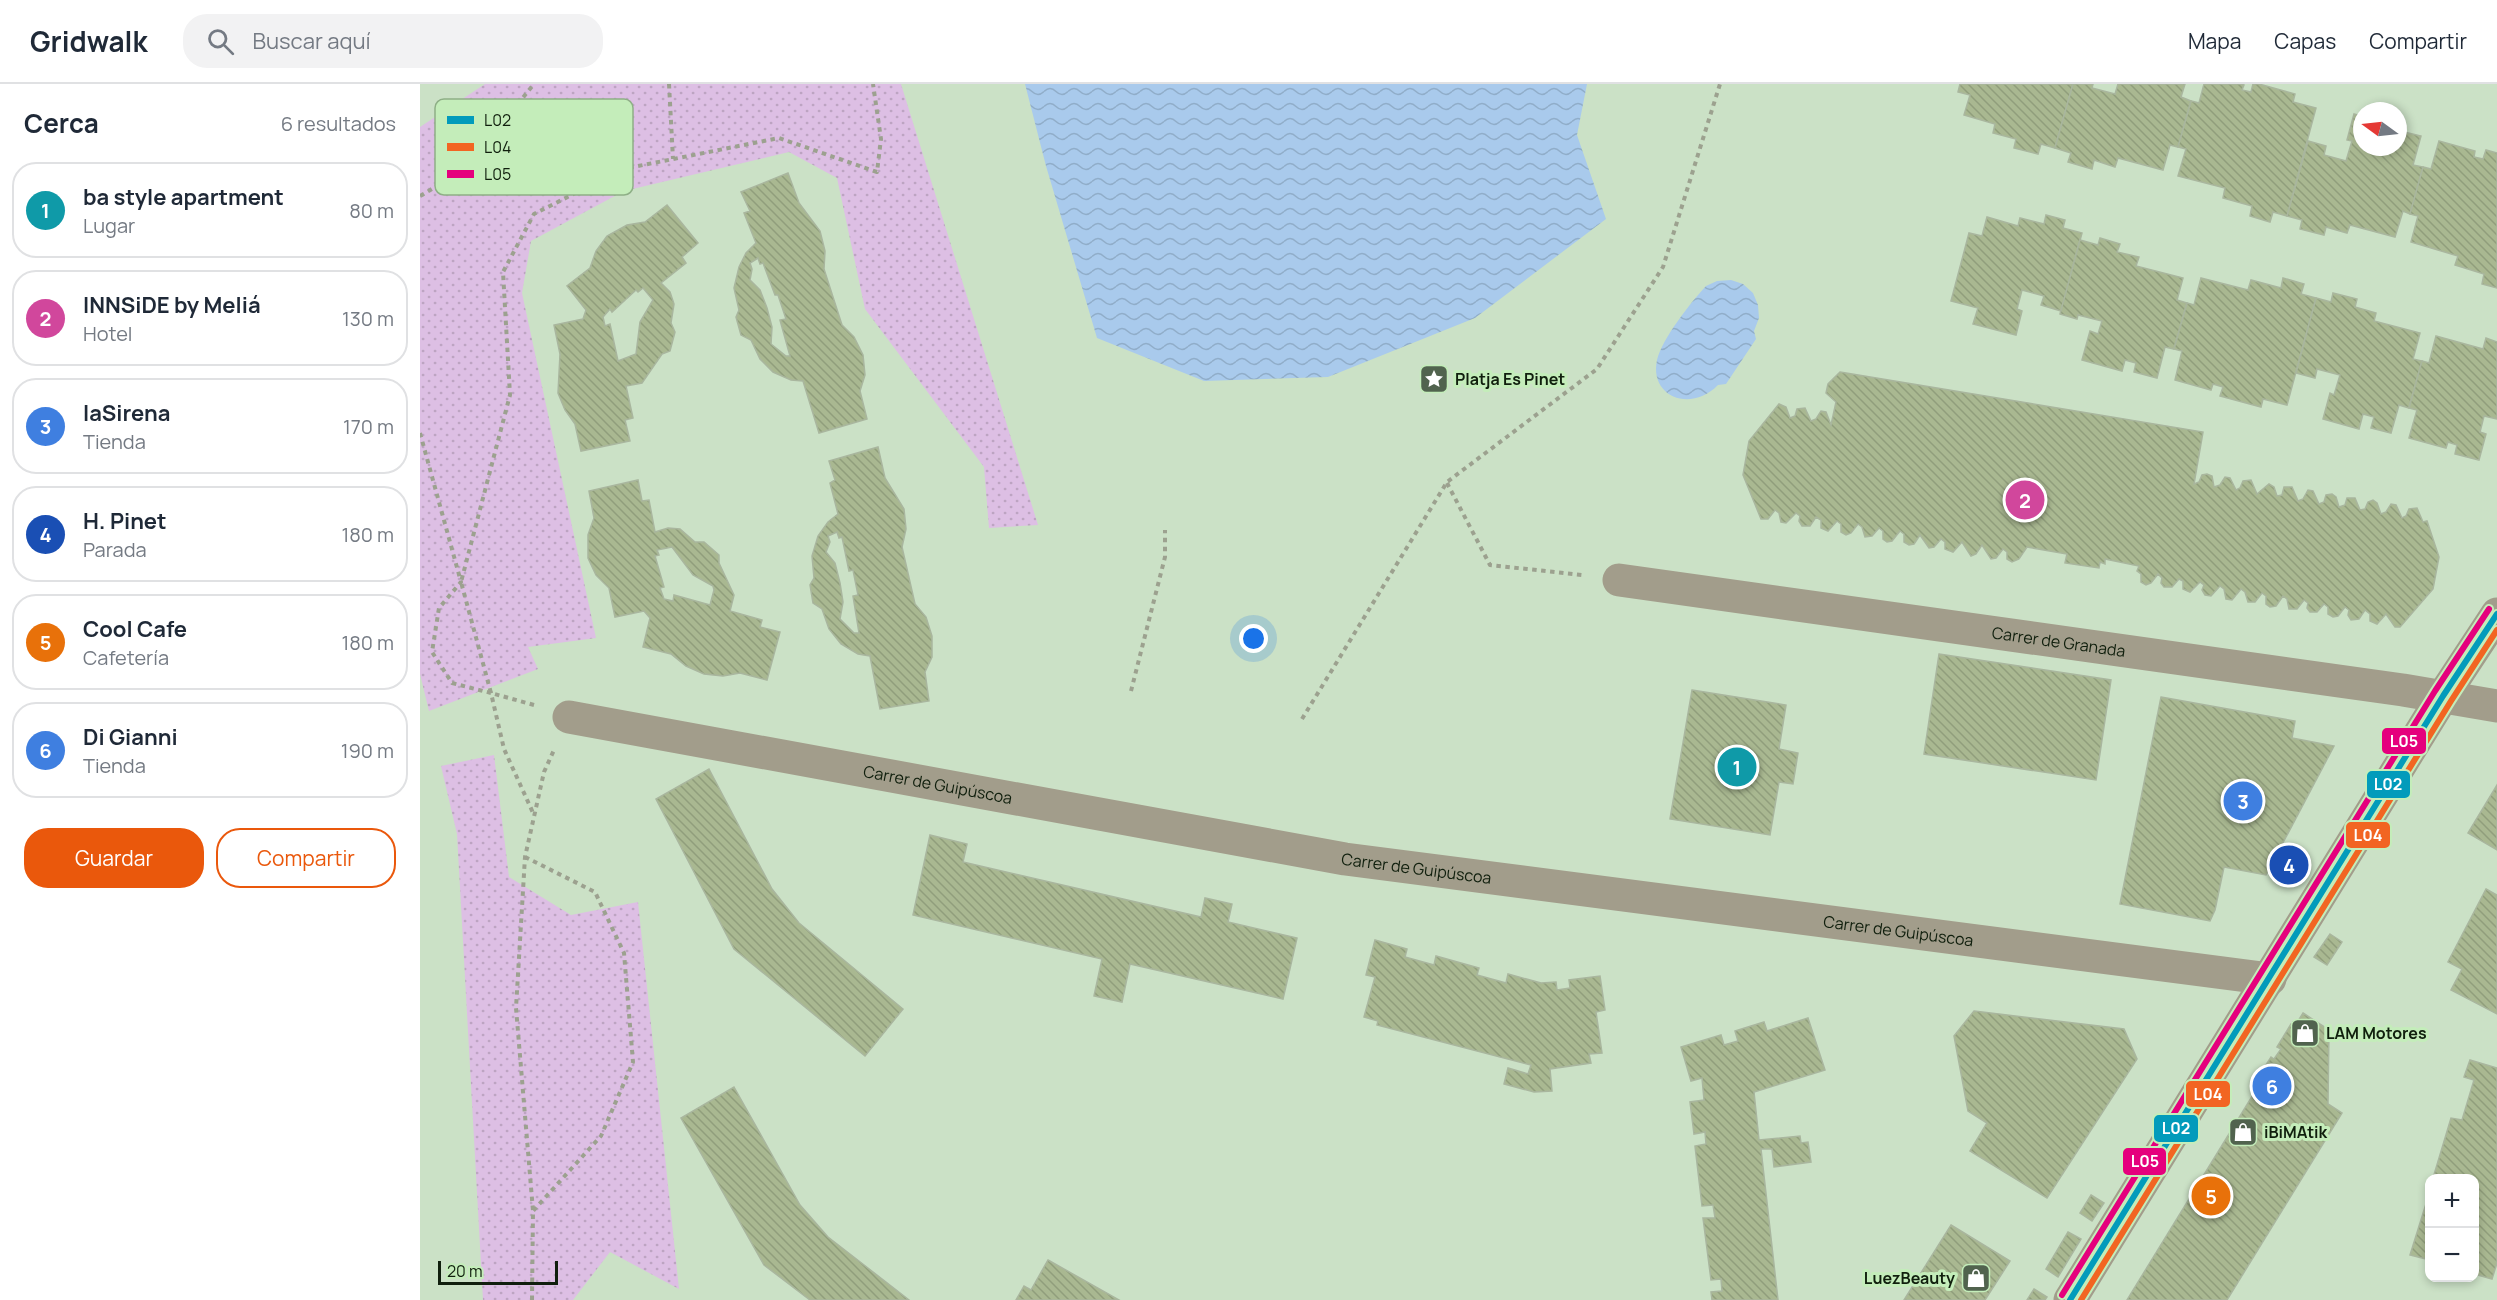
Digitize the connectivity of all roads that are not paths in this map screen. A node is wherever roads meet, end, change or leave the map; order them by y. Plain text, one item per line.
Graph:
1 (1619, 580) road end
2 (2497, 614) edge
3 (2443, 696) junction
4 (2497, 706) edge
5 (569, 717) road end
6 (2270, 979) junction
7 (2070, 1300) edge

1 - 3 street, Carrer de Granada
2 - 3 street
3 - 4 street, Carrer de Granada
3 - 6 street
5 - 6 street, Carrer de Guipúscoa
6 - 7 street

